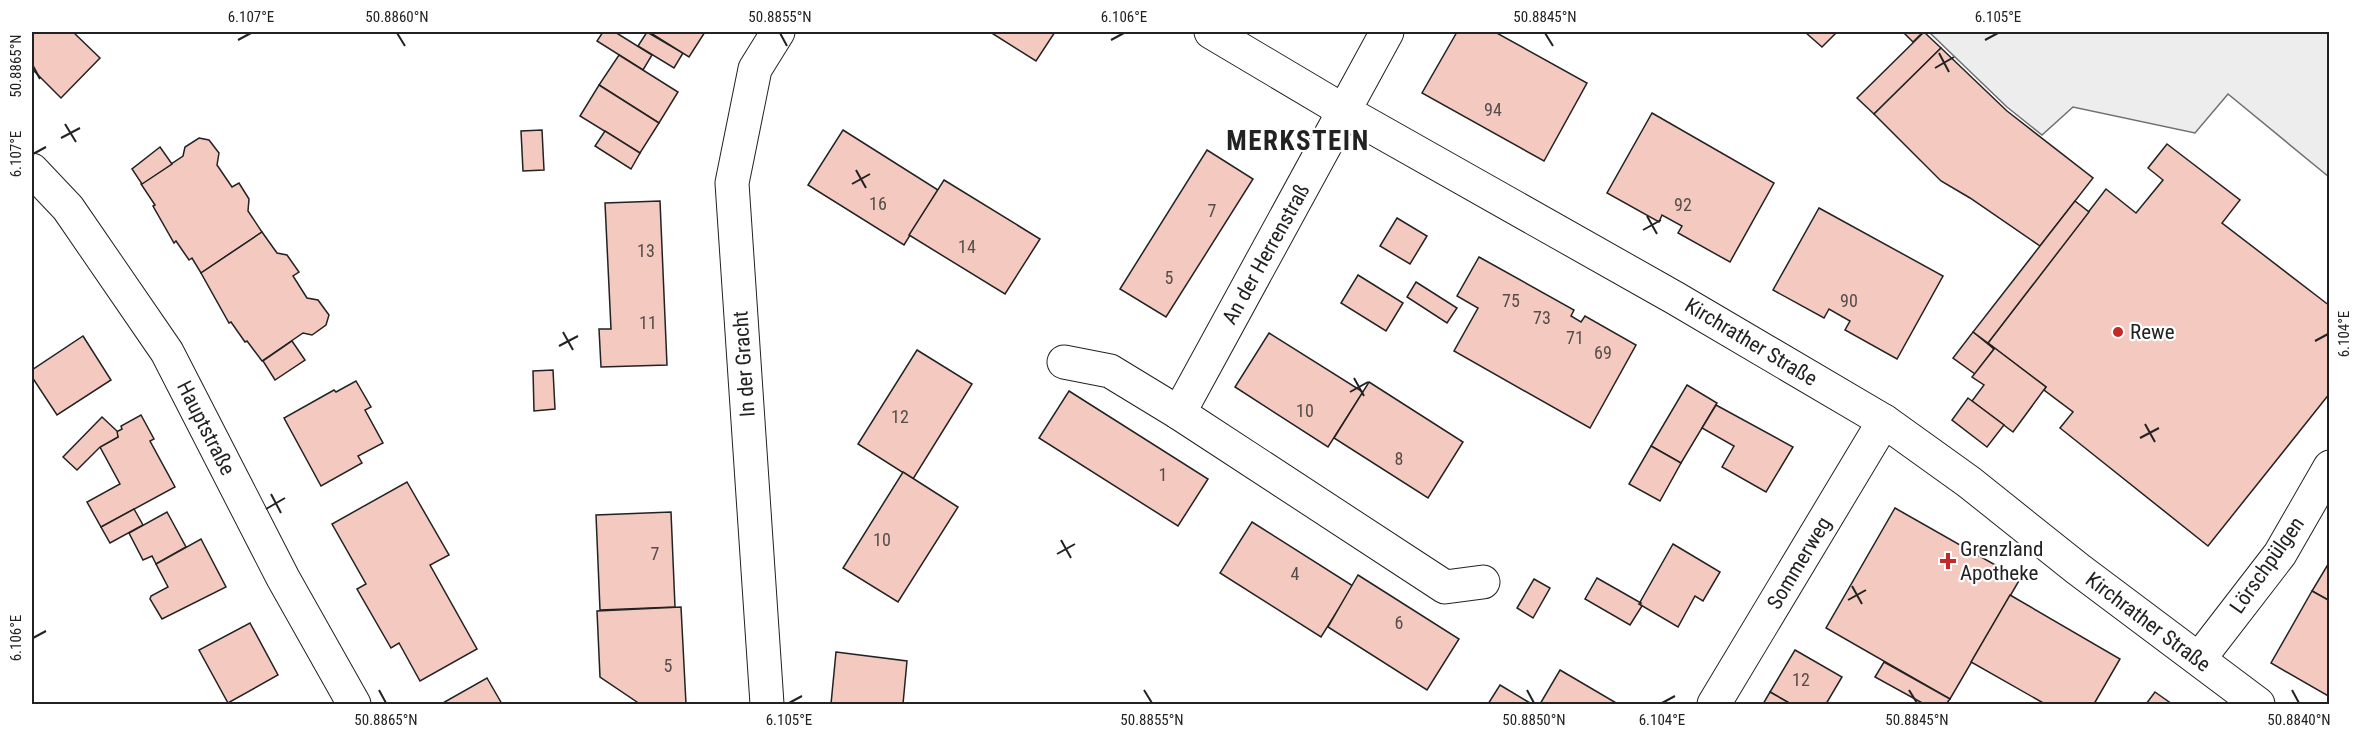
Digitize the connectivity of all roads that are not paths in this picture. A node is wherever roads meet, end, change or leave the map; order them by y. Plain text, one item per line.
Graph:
1 (778, 32) edge
2 (1211, 32) edge
3 (1387, 32) edge
4 (1344, 111) junction
5 (32, 170) edge
6 (1064, 362) dead end
7 (1179, 413) junction
8 (1884, 421) junction
9 (2330, 467) edge
10 (1483, 582) dead end
11 (2199, 659) junction
12 (354, 705) edge
13 (766, 705) edge
14 (1714, 705) edge
15 (2258, 705) edge

1 - 13 street, In der Gracht
2 - 4 street, Kirchrather Straße
3 - 4 street, An der Herrenstraß
4 - 7 street, An der Herrenstraß
4 - 8 street, Kirchrather Straße
5 - 12 street, Hauptstraße
6 - 7 street
7 - 10 street
8 - 11 street, Kirchrather Straße
8 - 14 street, Sommerweg
9 - 11 street, Lörschpülgen
11 - 15 street, Kirchrather Straße

